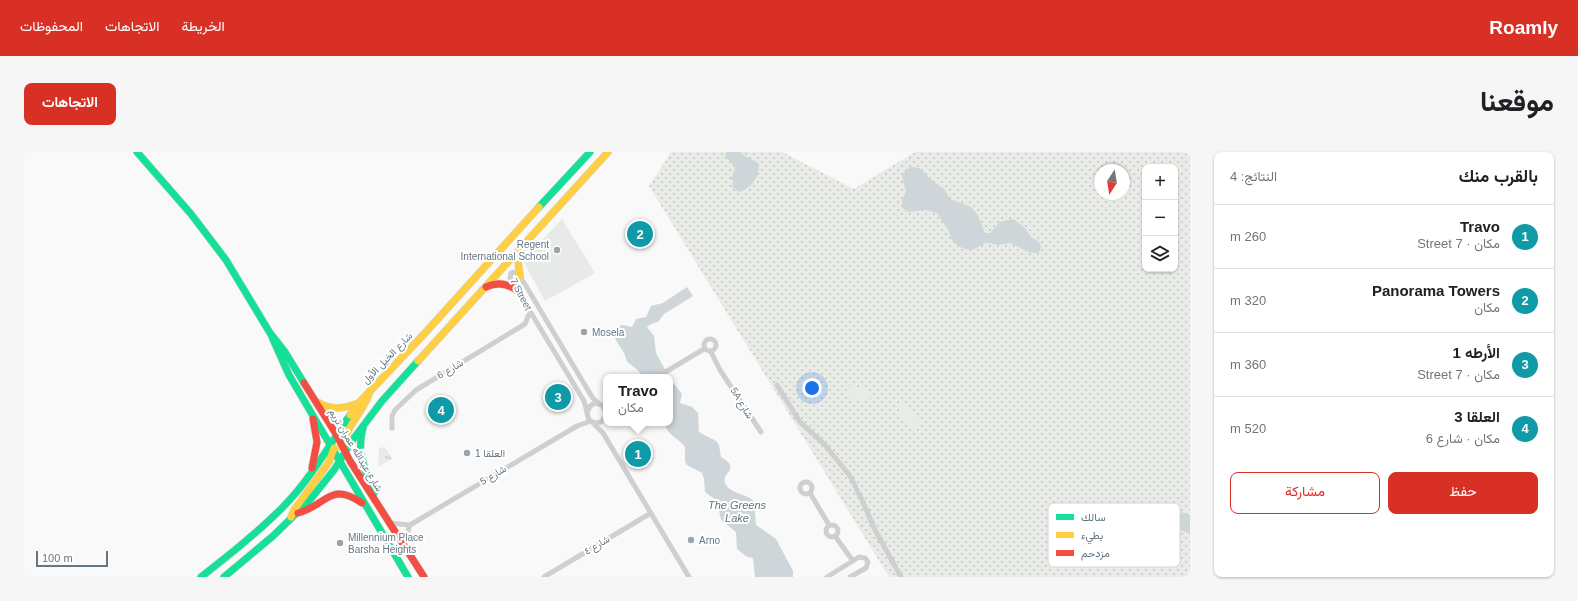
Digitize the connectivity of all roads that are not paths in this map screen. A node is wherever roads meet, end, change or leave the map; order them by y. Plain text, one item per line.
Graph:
1 (137, 152) edge
2 (590, 152) edge
3 (608, 152) edge
4 (522, 246) junction
5 (520, 276) junction
6 (484, 288) junction
7 (518, 292) junction
8 (530, 312) junction
9 (525, 324) junction
10 (538, 325) junction
11 (270, 333) junction
12 (704, 349) junction
13 (711, 352) junction
14 (662, 374) edge
15 (777, 385) dead end
16 (370, 391) junction
17 (313, 399) junction
18 (359, 402) junction
19 (599, 404) junction
20 (603, 404) edge
21 (603, 408) edge
22 (311, 412) junction
23 (587, 413) junction
24 (603, 419) edge
25 (592, 422) junction
26 (365, 423) junction
27 (577, 426) junction
28 (604, 426) edge
29 (392, 428) dead end
30 (349, 429) junction
31 (761, 432) dead end
32 (603, 433) junction
33 (354, 438) junction
34 (333, 441) junction
35 (341, 445) junction
36 (345, 452) junction
37 (340, 460) junction
38 (309, 475) junction
39 (810, 493) dead end
40 (376, 503) junction
41 (366, 507) junction
42 (298, 513) junction
43 (651, 513) junction
44 (290, 521) junction
45 (388, 522) junction
46 (410, 525) junction
47 (829, 525) junction
48 (835, 536) junction
49 (403, 546) junction
50 (851, 562) junction
51 (201, 577) edge
52 (224, 577) edge
53 (408, 577) edge
54 (424, 577) edge
55 (544, 577) edge
56 (689, 577) edge
57 (827, 577) edge
58 (850, 577) edge
59 (901, 577) edge

1 - 11 main road, شارع عبدالله عمران تريم
2 - 16 main road, شارع الخيل الأول
3 - 4 main road
4 - 5 main road
4 - 6 main road
5 - 7 street, 7 Street
5 - 19 street, 7 Street
6 - 7 main road
6 - 26 main road
7 - 8 street, 7 Street
8 - 9 street
8 - 10 street, 7 Street
9 - 10 street
9 - 29 street, شارع 6
10 - 23 street, 7 Street
11 - 17 main road, شارع عبدالله عمران تريم
11 - 22 main road, شارع عبدالله عمران تريم
12 - 13 street
12 - 13 street
12 - 14 street
13 - 31 street, 5A شارع
15 - 59 street
16 - 18 main road, شارع الخيل الأول
16 - 30 main road
17 - 18 main road
17 - 34 main road, شارع عبدالله عمران تريم
18 - 34 main road, شارع الخيل الأول
19 - 20 street
19 - 21 street, 7 Street
19 - 23 street, شارع 5
22 - 34 main road, شارع عبدالله عمران تريم
22 - 38 main road
23 - 25 street, 7 Street
23 - 27 street, شارع 5
24 - 25 street, شارع 5
25 - 27 street, شارع 5
25 - 32 street
26 - 33 main road
26 - 40 main road
27 - 46 street, شارع 5
28 - 32 street
30 - 33 main road
30 - 35 main road
32 - 43 street
33 - 36 main road
34 - 35 main road, شارع عبدالله عمران تريم
34 - 37 main road, شارع عبدالله عمران تريم
34 - 38 main road, شارع الخيل الأول
34 - 44 main road
35 - 36 main road, شارع عبدالله عمران تريم
35 - 37 main road
36 - 37 main road
36 - 40 main road, شارع عبدالله عمران تريم
37 - 41 main road, شارع عبدالله عمران تريم
37 - 42 main road
38 - 51 main road, شارع الخيل الأول
39 - 47 street
40 - 45 main road, شارع عبدالله عمران تريم
41 - 42 main road
41 - 53 main road, شارع عبدالله عمران تريم
42 - 44 main road
43 - 55 street, شارع ٤
43 - 56 street
44 - 52 main road
45 - 46 street
45 - 49 main road, شارع عبدالله عمران تريم
46 - 49 street
47 - 48 street
47 - 48 street
48 - 50 street
49 - 54 main road, شارع عبدالله عمران تريم
50 - 57 street
50 - 58 street

